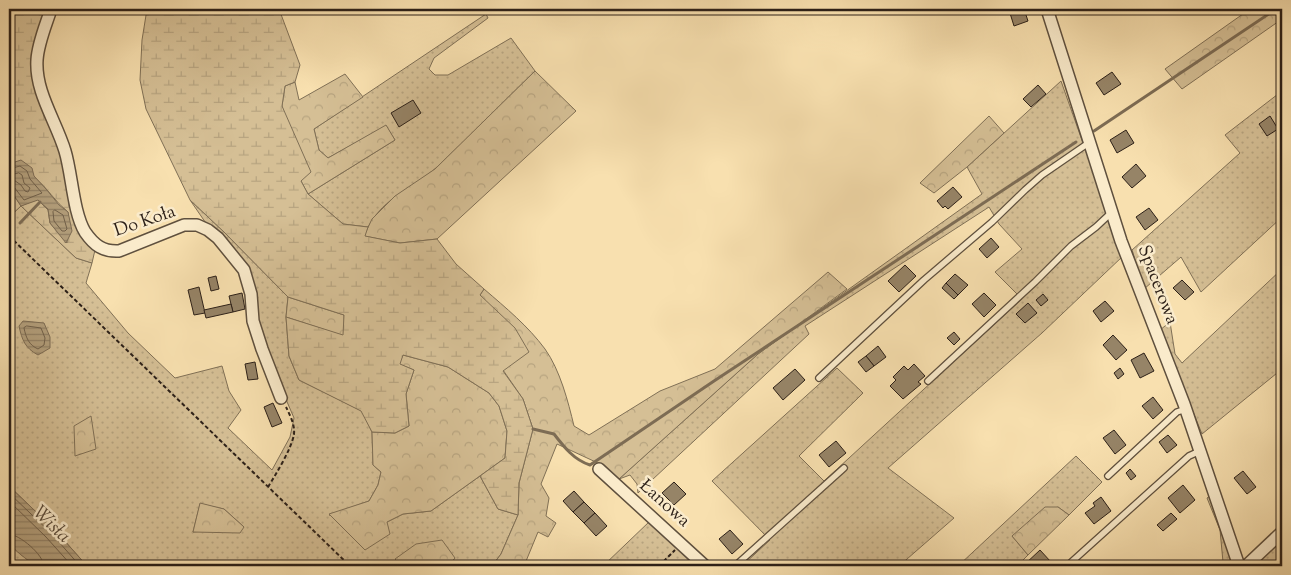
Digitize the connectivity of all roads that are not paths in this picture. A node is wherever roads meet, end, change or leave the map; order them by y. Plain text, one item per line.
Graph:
1 (51, 9) edge
2 (1050, 11) edge
3 (1090, 142) junction
4 (1112, 212) junction
5 (819, 378) dead end
6 (928, 381) dead end
7 (281, 398) road end
8 (1186, 409) junction
9 (1200, 451) junction
10 (844, 468) dead end
11 (599, 469) dead end
12 (1108, 476) dead end
13 (1282, 532) edge
14 (705, 566) edge
15 (735, 566) edge
16 (1067, 566) edge
17 (1239, 566) edge
18 (1246, 566) edge

1 - 7 street, Do Koła
2 - 3 street, Spacerowa
3 - 4 street, Spacerowa
3 - 5 lane
4 - 6 lane
4 - 8 street, Spacerowa
8 - 9 street, Spacerowa
8 - 12 lane
9 - 16 lane
9 - 17 street, Spacerowa
10 - 15 lane
11 - 14 street, Łanowa
13 - 18 street

